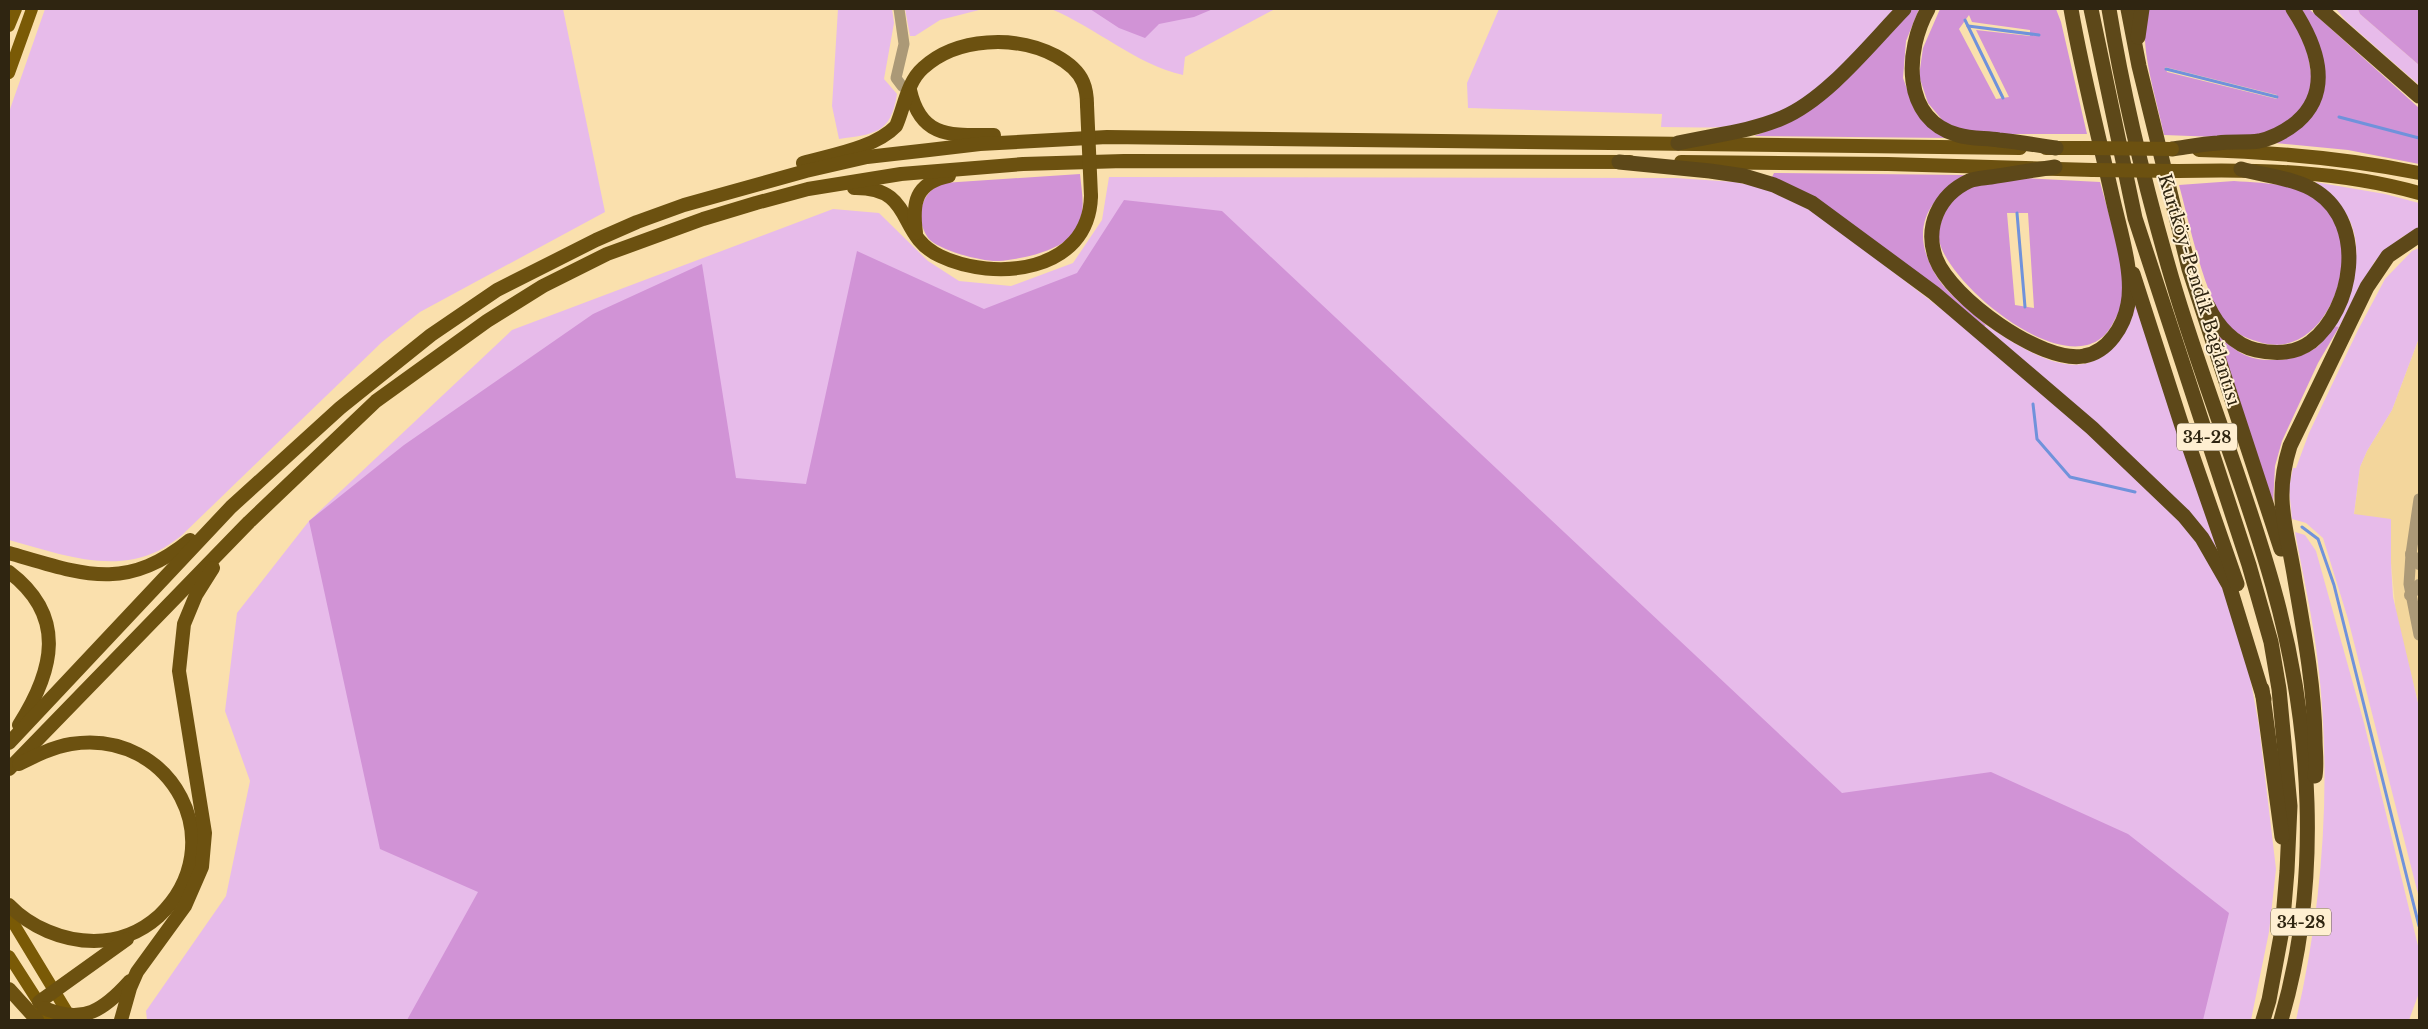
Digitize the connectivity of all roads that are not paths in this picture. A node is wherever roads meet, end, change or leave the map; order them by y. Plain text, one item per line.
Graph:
1 (16, 9) edge
2 (32, 9) edge
3 (899, 9) edge
4 (1904, 9) edge
5 (1928, 9) edge
6 (2064, 9) edge
7 (2072, 9) edge
8 (2091, 9) edge
9 (2108, 9) edge
10 (2128, 9) edge
11 (2142, 9) edge
12 (2293, 9) edge
13 (2320, 9) edge
14 (9, 26) edge
15 (2076, 38) junction
16 (2139, 66) junction
17 (9, 73) edge
18 (910, 90) junction
19 (2419, 96) edge
20 (1107, 137) junction
21 (1678, 142) junction
22 (2056, 148) junction
23 (2172, 149) junction
24 (1619, 162) junction
25 (1023, 164) junction
26 (2054, 167) junction
27 (2242, 169) junction
28 (2419, 173) edge
29 (808, 189) junction
30 (2419, 192) edge
31 (684, 205) junction
32 (2419, 235) edge
33 (916, 236) junction
34 (2122, 237) junction
35 (2189, 269) junction
36 (2419, 499) edge
37 (231, 506) junction
38 (249, 522) junction
39 (9, 553) edge
40 (2411, 554) junction
41 (2419, 564) edge
42 (9, 572) edge
43 (2419, 586) edge
44 (2410, 595) junction
45 (2300, 616) junction
46 (2419, 635) edge
47 (2264, 699) junction
48 (9, 743) edge
49 (9, 769) edge
50 (2307, 822) junction
51 (2287, 871) junction
52 (9, 905) edge
53 (9, 916) edge
54 (131, 935) junction
55 (9, 956) edge
56 (137, 972) junction
57 (9, 989) edge
58 (55, 991) junction
59 (42, 1013) edge
60 (71, 1018) edge
61 (121, 1020) edge
62 (2263, 1020) edge
63 (2281, 1020) edge

1 - 14 main road
2 - 17 main road
3 - 18 street
4 - 21 highway
5 - 22 highway
6 - 15 highway
7 - 15 highway
8 - 51 highway, Kurtköy-Pendik Bağlantısı / 34-28
9 - 50 highway, Kurtköy-Pendik Bağlantısı / 34-28
10 - 16 highway
11 - 16 highway
12 - 23 highway
13 - 19 highway
15 - 34 highway
16 - 35 highway
18 - 20 highway
18 - 31 highway
18 - 33 highway, bridge
20 - 21 highway
20 - 31 highway
21 - 22 highway
22 - 23 highway, bridge
23 - 28 highway
24 - 25 highway
24 - 26 highway
24 - 47 highway
25 - 29 highway
25 - 33 highway
26 - 27 highway, bridge
26 - 34 highway
27 - 30 highway
27 - 35 highway
29 - 33 highway
29 - 38 highway
31 - 37 highway
32 - 45 highway
34 - 47 highway
35 - 45 highway
36 - 40 street
37 - 39 highway
37 - 48 highway
38 - 49 highway
38 - 56 highway
40 - 41 street
40 - 44 street
42 - 48 highway
43 - 44 street
44 - 46 street
45 - 50 highway
47 - 51 highway
49 - 54 highway
50 - 63 highway, Kurtköy-Pendik Bağlantısı / 34-28
51 - 62 highway, Kurtköy-Pendik Bağlantısı / 34-28
52 - 54 highway
53 - 58 main road
54 - 58 highway
55 - 59 main road
56 - 60 highway
56 - 61 highway
57 - 59 highway
58 - 59 highway
58 - 60 main road
59 - 60 highway

